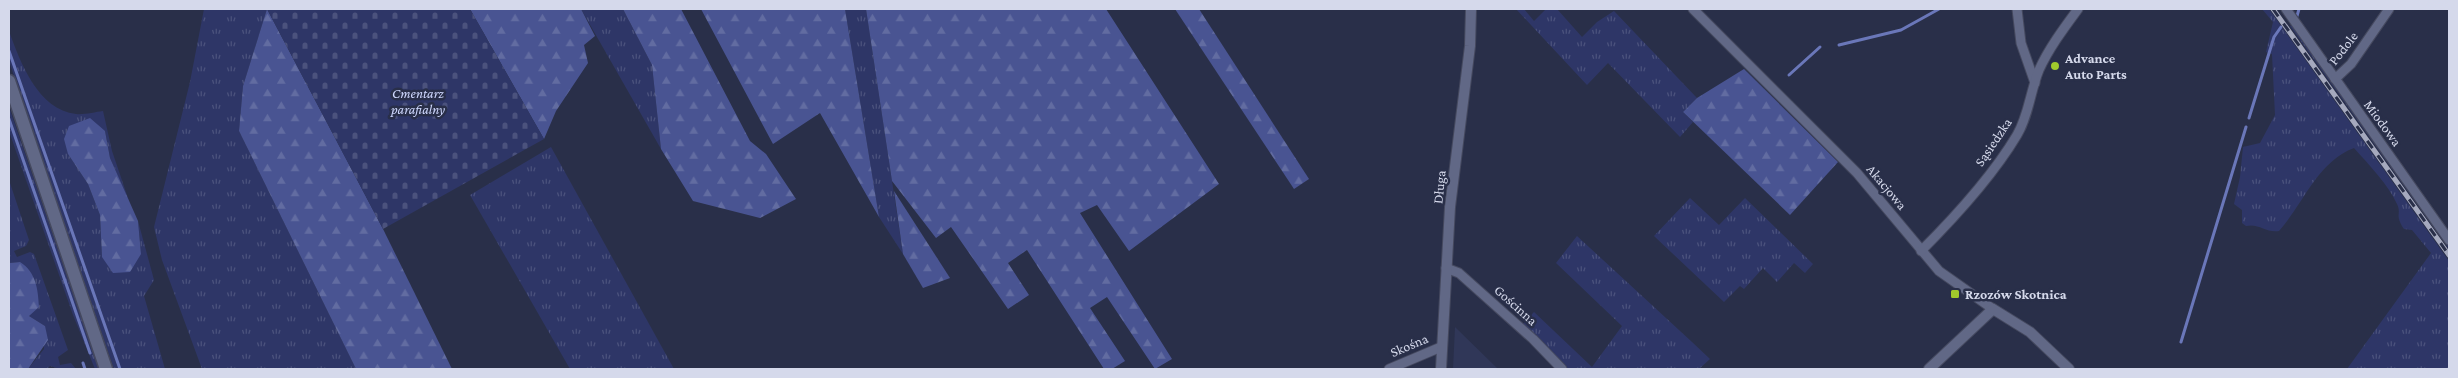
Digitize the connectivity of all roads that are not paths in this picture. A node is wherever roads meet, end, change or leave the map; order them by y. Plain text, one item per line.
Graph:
1 (1471, 9) edge
2 (1693, 9) edge
3 (2017, 9) edge
4 (2078, 9) edge
5 (2389, 9) edge
6 (2291, 16) edge
7 (2335, 79) junction
8 (9, 81) edge
9 (2035, 83) junction
10 (2449, 240) edge
11 (1921, 251) junction
12 (1446, 268) junction
13 (1993, 309) junction
14 (1441, 347) junction
15 (106, 369) edge
16 (1389, 369) edge
17 (1441, 369) edge
18 (1562, 369) edge
19 (1929, 369) edge
20 (2069, 369) edge

1 - 12 street, Długa
2 - 11 street, Akacjowa
3 - 9 street
4 - 9 street, Sąsiedzka
5 - 7 street, Podole
6 - 7 street, Miodowa
7 - 10 street, Miodowa
8 - 15 main road
9 - 11 street, Sąsiedzka
11 - 13 street, Akacjowa
12 - 14 street, Długa
12 - 18 street, Gościnna
13 - 19 street
13 - 20 street, Akacjowa
14 - 16 street, Skośna
14 - 17 street, Długa

